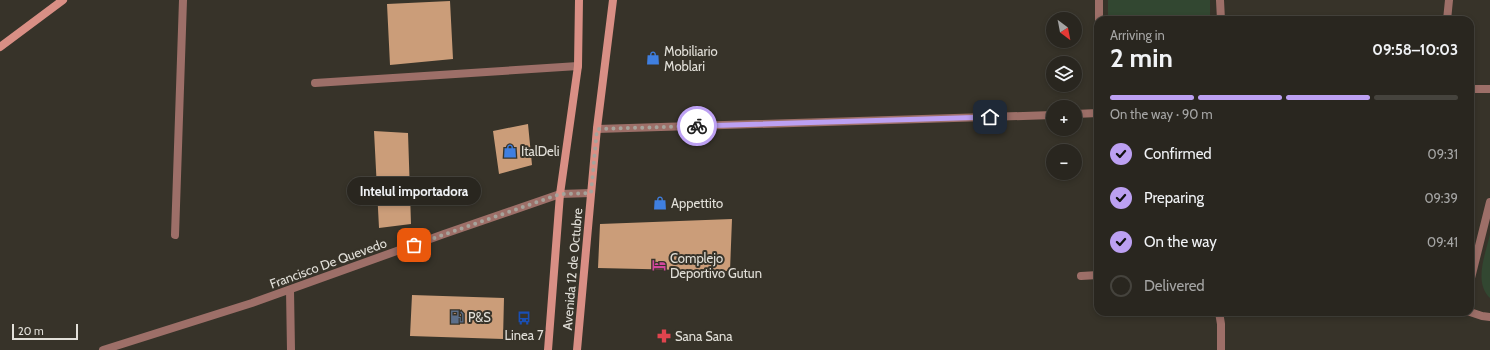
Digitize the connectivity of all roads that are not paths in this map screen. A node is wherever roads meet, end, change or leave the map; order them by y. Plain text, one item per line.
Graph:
1 (63, 0) edge
2 (183, 0) edge
3 (579, 0) edge
4 (613, 0) edge
5 (1099, 0) edge
6 (1220, 0) edge
7 (1449, 0) edge
8 (1099, 16) edge
9 (1221, 16) edge
10 (1447, 16) edge
11 (0, 47) edge
12 (578, 66) junction
13 (315, 83) dead end
14 (1474, 89) edge
15 (1490, 89) edge
16 (1082, 114) edge
17 (1094, 114) edge
18 (1046, 115) edge
19 (597, 129) junction
20 (591, 193) junction
21 (560, 194) junction
22 (1490, 202) edge
23 (175, 235) dead end
24 (1474, 266) edge
25 (1094, 275) edge
26 (1082, 276) dead end
27 (290, 290) junction
28 (1474, 314) edge
29 (1220, 316) edge
30 (1490, 317) edge
31 (103, 350) edge
32 (290, 350) edge
33 (548, 350) edge
34 (577, 350) edge
35 (1221, 350) edge

1 - 11 main road
2 - 23 street
3 - 12 main road, Avenida 12 de Octubre
4 - 19 main road, Avenida 12 de Octubre
5 - 8 street
6 - 9 street
7 - 10 street
12 - 13 street
12 - 21 main road, Avenida 12 de Octubre
14 - 15 street
16 - 17 street
18 - 19 street
19 - 20 main road, Avenida 12 de Octubre
20 - 21 street, Francisco De Quevedo
20 - 34 main road, Avenida 12 de Octubre
21 - 27 street, Francisco De Quevedo
21 - 33 main road, Avenida 12 de Octubre
22 - 24 street
25 - 26 street
27 - 31 street, Francisco De Quevedo
27 - 32 street
28 - 30 street
29 - 35 street

